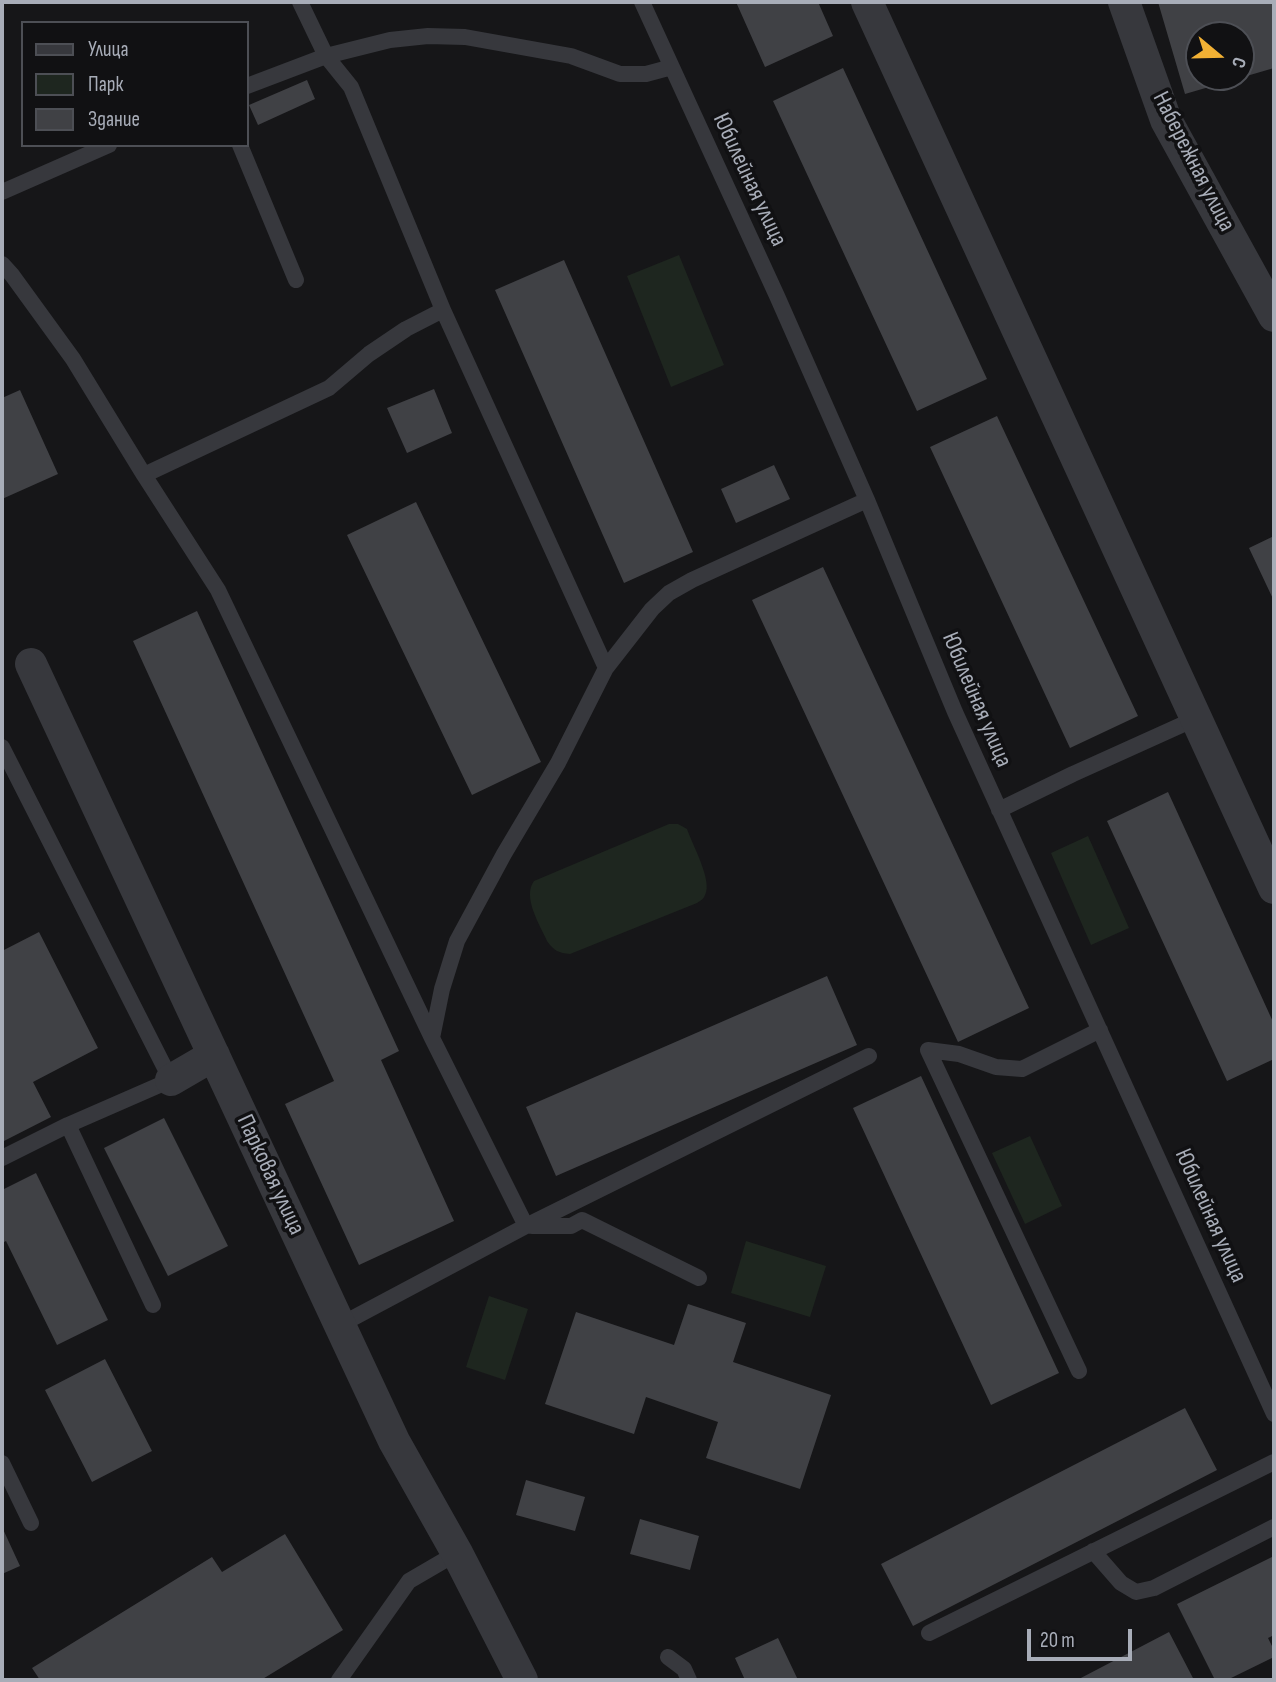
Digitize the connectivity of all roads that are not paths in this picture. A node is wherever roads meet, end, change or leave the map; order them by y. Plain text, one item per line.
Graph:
1 (300, 2) edge
2 (642, 2) edge
3 (867, 2) edge
4 (1124, 2) edge
5 (326, 57) junction
6 (672, 68) junction
7 (248, 86) edge
8 (104, 147) edge
9 (241, 147) edge
10 (2, 192) edge
11 (2, 264) edge
12 (296, 280) dead end
13 (443, 310) junction
14 (1274, 316) edge
15 (144, 475) junction
16 (867, 500) junction
17 (31, 664) dead end
18 (606, 668) junction
19 (1197, 718) junction
20 (2, 747) edge
21 (999, 810) junction
22 (1274, 888) edge
23 (1100, 1030) junction
24 (432, 1038) junction
25 (214, 1055) junction
26 (869, 1056) dead end
27 (171, 1080) junction
28 (68, 1125) junction
29 (2, 1158) edge
30 (526, 1226) junction
31 (699, 1278) dead end
32 (153, 1305) dead end
33 (340, 1325) junction
34 (1079, 1371) dead end
35 (1274, 1413) edge
36 (1274, 1462) edge
37 (2, 1463) edge
38 (31, 1523) dead end
39 (1274, 1528) edge
40 (1093, 1551) junction
41 (457, 1553) junction
42 (929, 1633) dead end
43 (668, 1657) dead end
44 (339, 1680) edge
45 (522, 1680) edge
46 (690, 1680) edge

1 - 5 lane
2 - 6 lane, Юбилейная улица
3 - 19 street
4 - 14 street, Набережная улица
5 - 6 lane
5 - 7 lane
5 - 13 lane
6 - 16 lane, Юбилейная улица
8 - 10 lane
9 - 12 lane
11 - 15 lane
13 - 15 lane
13 - 18 lane
15 - 24 lane
16 - 18 lane
16 - 21 lane, Юбилейная улица
17 - 25 street, Парковая улица
18 - 24 lane
19 - 21 lane
19 - 22 street
20 - 27 lane
21 - 23 lane, Юбилейная улица
23 - 34 lane
23 - 35 lane, Юбилейная улица
24 - 30 lane
25 - 27 street
25 - 33 street, Парковая улица
26 - 30 lane
27 - 28 lane
28 - 29 lane
28 - 32 lane
30 - 31 lane
30 - 33 lane
33 - 41 street, Парковая улица
36 - 40 lane
37 - 38 lane
39 - 40 lane
40 - 42 lane
41 - 44 lane
41 - 45 street, Парковая улица
43 - 46 lane

